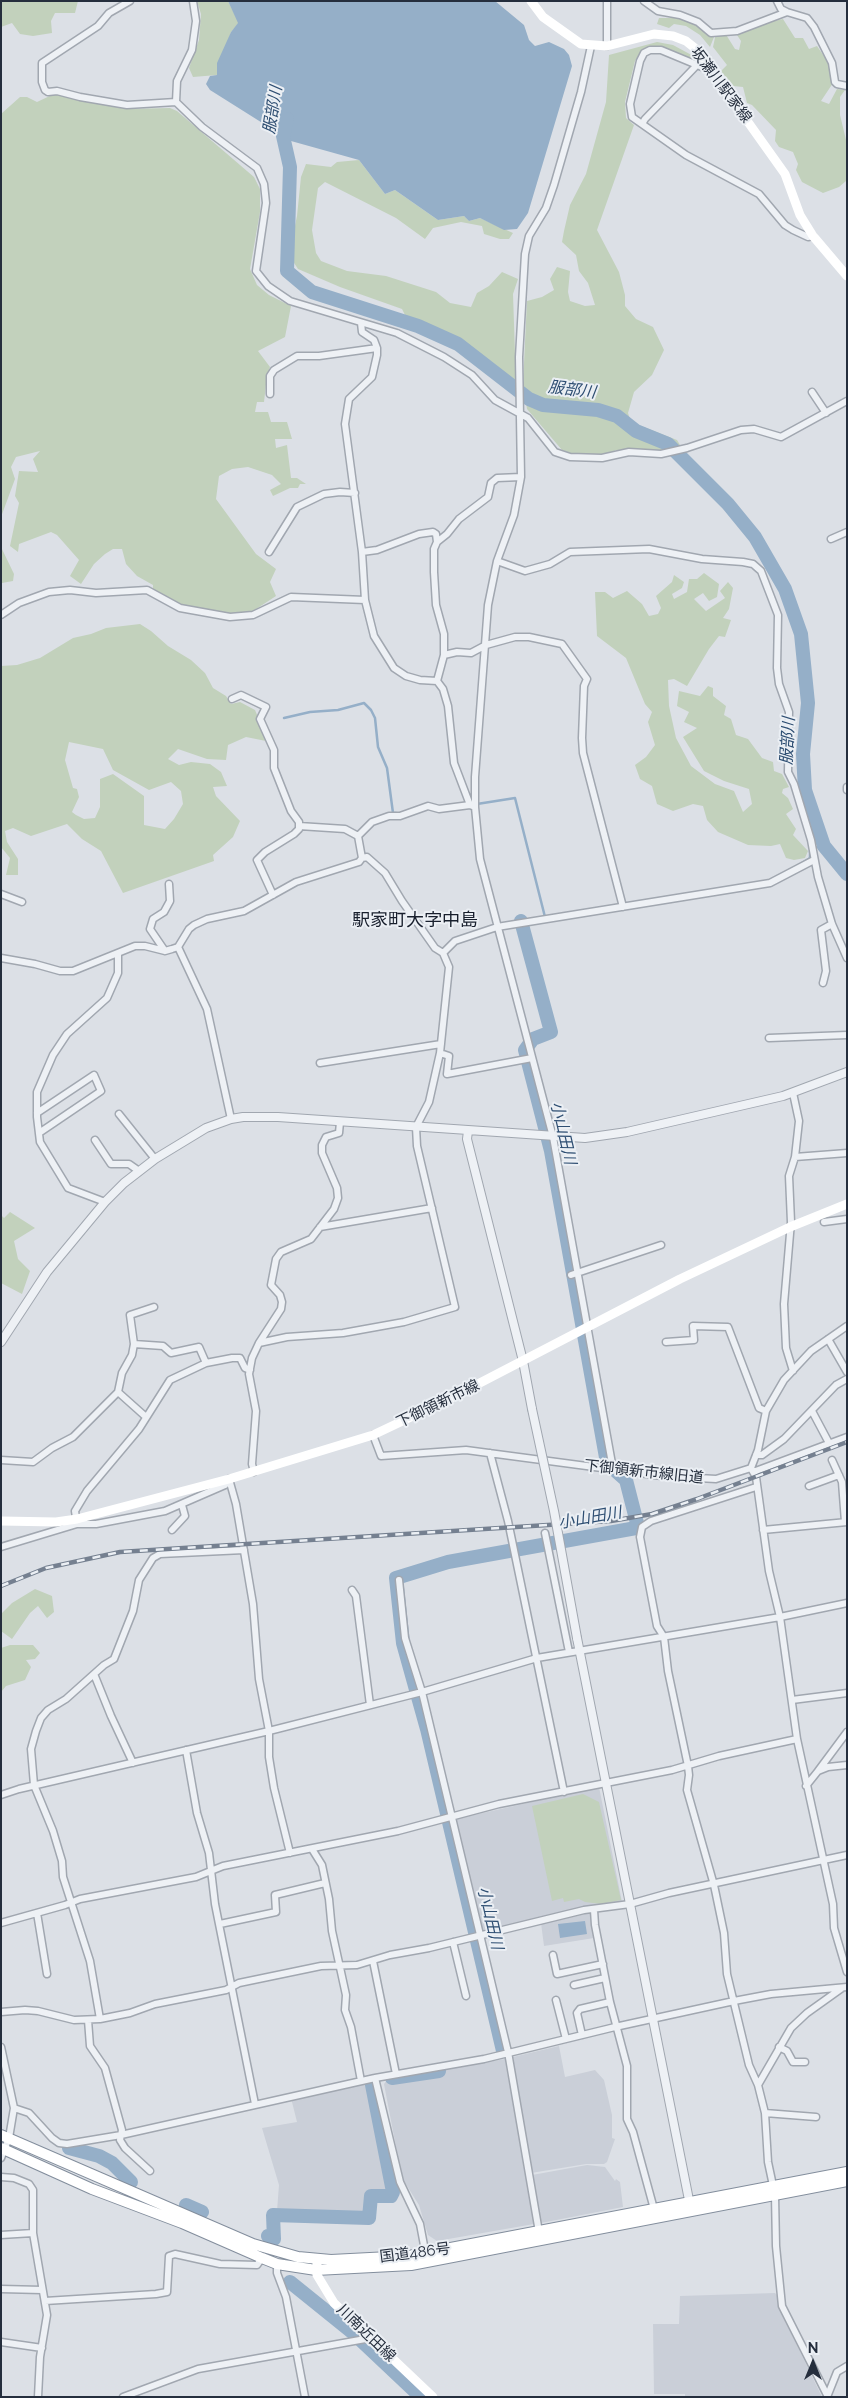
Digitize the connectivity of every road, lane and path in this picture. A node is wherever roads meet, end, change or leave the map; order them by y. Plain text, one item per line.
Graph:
1 (130, 1) edge
2 (193, 1) edge
3 (531, 1) edge
4 (607, 1) edge
5 (644, 1) edge
6 (777, 1) edge
7 (786, 12) junction
8 (591, 46) junction
9 (607, 46) junction
10 (702, 64) junction
11 (847, 86) edge
12 (176, 102) junction
13 (642, 124) junction
14 (813, 236) junction
15 (847, 276) edge
16 (361, 323) junction
17 (377, 348) junction
18 (812, 392) dead end
19 (270, 394) dead end
20 (847, 401) edge
21 (826, 413) junction
22 (520, 414) junction
23 (521, 477) junction
24 (355, 494) junction
25 (847, 532) edge
26 (831, 539) dead end
27 (437, 542) junction
28 (269, 552) dead end
29 (362, 552) junction
30 (497, 561) junction
31 (365, 600) junction
32 (1, 615) edge
33 (486, 645) junction
34 (444, 655) junction
35 (437, 681) junction
36 (232, 699) dead end
37 (472, 806) junction
38 (299, 826) junction
39 (358, 836) junction
40 (362, 858) junction
41 (814, 860) junction
42 (169, 884) dead end
43 (1, 894) edge
44 (273, 895) junction
45 (22, 902) dead end
46 (624, 907) junction
47 (832, 924) junction
48 (498, 927) junction
49 (178, 947) junction
50 (165, 951) junction
51 (443, 953) junction
52 (118, 954) junction
53 (1, 958) edge
54 (847, 958) edge
55 (823, 983) dead end
56 (847, 1035) edge
57 (768, 1038) dead end
58 (441, 1044) junction
59 (440, 1053) junction
60 (532, 1058) junction
61 (320, 1064) dead end
62 (847, 1072) edge
63 (793, 1093) junction
64 (36, 1113) junction
65 (120, 1114) dead end
66 (231, 1119) junction
67 (340, 1122) junction
68 (416, 1127) junction
69 (468, 1131) junction
70 (39, 1133) junction
71 (553, 1137) junction
72 (95, 1140) dead end
73 (847, 1154) edge
74 (795, 1157) junction
75 (155, 1159) junction
76 (139, 1171) junction
77 (105, 1202) junction
78 (846, 1207) edge
79 (432, 1208) junction
80 (847, 1219) edge
81 (824, 1222) dead end
82 (320, 1227) junction
83 (790, 1227) junction
84 (661, 1245) dead end
85 (574, 1275) junction
86 (154, 1307) dead end
87 (847, 1326) edge
88 (587, 1328) junction
89 (2, 1336) edge
90 (828, 1339) junction
91 (666, 1342) dead end
92 (259, 1343) junction
93 (134, 1344) junction
94 (523, 1361) junction
95 (206, 1363) junction
96 (250, 1370) junction
97 (793, 1371) junction
98 (847, 1372) edge
99 (846, 1382) edge
100 (118, 1392) junction
101 (766, 1410) junction
102 (812, 1411) junction
103 (146, 1417) junction
104 (373, 1435) junction
105 (847, 1437) edge
106 (829, 1444) junction
107 (490, 1453) junction
108 (756, 1455) junction
109 (1, 1460) edge
110 (832, 1460) dead end
111 (613, 1469) junction
112 (752, 1470) junction
113 (254, 1472) junction
114 (839, 1475) junction
115 (229, 1479) junction
116 (809, 1486) dead end
117 (756, 1487) junction
118 (182, 1505) junction
119 (77, 1521) junction
120 (1, 1522) edge
121 (846, 1522) edge
122 (172, 1530) dead end
123 (763, 1530) junction
124 (546, 1536) dead end
125 (1, 1546) edge
126 (244, 1550) junction
127 (399, 1580) dead end
128 (352, 1590) dead end
129 (847, 1603) edge
130 (780, 1617) junction
131 (664, 1636) junction
132 (580, 1650) junction
133 (568, 1652) junction
134 (537, 1658) junction
135 (94, 1674) junction
136 (422, 1692) junction
137 (847, 1694) edge
138 (792, 1700) junction
139 (370, 1705) junction
140 (269, 1731) junction
141 (847, 1732) edge
142 (797, 1739) junction
143 (186, 1750) junction
144 (133, 1762) junction
145 (847, 1765) edge
146 (688, 1766) junction
147 (818, 1771) junction
148 (606, 1784) junction
149 (34, 1785) junction
150 (806, 1786) junction
151 (564, 1792) junction
152 (1, 1795) edge
153 (452, 1816) junction
154 (312, 1849) junction
155 (290, 1853) junction
156 (847, 1856) edge
157 (824, 1860) junction
158 (211, 1872) junction
159 (325, 1883) junction
160 (714, 1885) junction
161 (72, 1902) junction
162 (630, 1904) junction
163 (594, 1910) junction
164 (37, 1913) junction
165 (1, 1923) edge
166 (220, 1924) junction
167 (480, 1936) junction
168 (453, 1942) junction
169 (553, 1955) dead end
170 (373, 1961) junction
171 (603, 1964) junction
172 (341, 1966) junction
173 (847, 1972) edge
174 (47, 1974) dead end
175 (605, 1978) junction
176 (574, 1985) dead end
177 (233, 1987) junction
178 (845, 1987) edge
179 (466, 1996) dead end
180 (556, 2000) dead end
181 (734, 2001) junction
182 (610, 2002) junction
183 (1, 2012) edge
184 (652, 2018) junction
185 (100, 2019) junction
186 (88, 2020) junction
187 (615, 2027) junction
188 (582, 2035) junction
189 (566, 2039) junction
190 (1, 2046) edge
191 (779, 2047) junction
192 (508, 2052) junction
193 (805, 2062) dead end
194 (396, 2074) junction
195 (376, 2078) junction
196 (361, 2081) junction
197 (758, 2086) junction
198 (255, 2104) junction
199 (14, 2108) junction
200 (765, 2113) junction
201 (816, 2117) dead end
202 (121, 2135) junction
203 (5, 2137) edge
204 (2, 2152) edge
205 (150, 2171) dead end
206 (847, 2172) edge
207 (1, 2176) edge
208 (847, 2181) edge
209 (774, 2191) junction
210 (690, 2206) junction
211 (654, 2209) junction
212 (33, 2233) junction
213 (1, 2235) edge
214 (540, 2236) junction
215 (262, 2258) junction
216 (426, 2258) junction
217 (317, 2259) junction
218 (277, 2264) junction
219 (316, 2270) junction
220 (1, 2289) edge
221 (42, 2290) junction
222 (45, 2301) junction
223 (368, 2339) junction
224 (1, 2342) edge
225 (42, 2348) junction
226 (296, 2352) junction
227 (847, 2366) edge
228 (827, 2396) edge
229 (38, 2397) edge
230 (123, 2397) edge
231 (305, 2397) edge
232 (434, 2397) edge

1 - 12 street
2 - 12 street
3 - 8 main road, 坂瀬川駅家線
4 - 9 street
5 - 7 street
6 - 7 street
7 - 11 street
8 - 9 main road, 坂瀬川駅家線
8 - 22 street
9 - 10 main road, 坂瀬川駅家線
10 - 13 street
10 - 13 street
10 - 14 main road, 坂瀬川駅家線
12 - 16 street
13 - 14 street
14 - 15 main road, 坂瀬川駅家線
16 - 17 street
16 - 22 street
17 - 19 street
17 - 24 street
18 - 21 street
20 - 21 street
21 - 22 street
22 - 23 street
23 - 27 street
23 - 30 street
24 - 28 street
24 - 29 street
25 - 26 street
27 - 29 street
27 - 34 street
29 - 31 street
30 - 33 street
30 - 41 street
31 - 32 street
31 - 35 street
33 - 34 street
33 - 37 street
33 - 46 street
34 - 35 street
35 - 37 street
36 - 38 street
37 - 39 street
37 - 48 street
38 - 39 street
38 - 44 street
39 - 40 street
40 - 44 street
40 - 51 street
41 - 46 street
41 - 47 street
42 - 50 street
43 - 45 street
44 - 49 street
46 - 48 street
47 - 54 street
47 - 55 street
48 - 51 street
48 - 60 street
49 - 50 street
49 - 66 street
50 - 52 street
51 - 58 street
52 - 53 street
52 - 64 street
56 - 57 street
58 - 59 street
58 - 61 street
59 - 60 street
59 - 68 street
60 - 71 street
62 - 63 street
63 - 71 street
63 - 74 street
64 - 70 street
64 - 70 street
65 - 75 street
66 - 67 street
66 - 75 street
67 - 68 street
67 - 82 street
68 - 69 street
68 - 79 street
69 - 71 street
69 - 94 street
70 - 77 street
71 - 85 street
72 - 76 street
73 - 74 street
74 - 83 street
75 - 76 street
76 - 77 street
77 - 89 street
78 - 83 main road, 下御領新市線
79 - 82 street
79 - 92 street
80 - 81 street
82 - 92 street
83 - 88 main road, 下御領新市線
83 - 97 street
84 - 85 street
85 - 88 street
86 - 93 street
87 - 90 street
88 - 94 main road, 下御領新市線
88 - 111 street
90 - 97 street
90 - 98 street
91 - 101 street
92 - 96 street
93 - 95 street
93 - 100 street
94 - 104 main road, 下御領新市線
94 - 132 street, bridge
95 - 96 street
95 - 103 street
96 - 113 street
97 - 101 street
99 - 102 street
100 - 103 street
100 - 109 street
101 - 108 street
102 - 106 street
102 - 108 street
103 - 119 street
104 - 107 street, 下御領新市線旧道
104 - 113 main road, 下御領新市線
105 - 106 street, 下御領新市線旧道
106 - 112 street, 下御領新市線旧道
107 - 111 street, 下御領新市線旧道
107 - 134 street
108 - 112 street
110 - 114 street
111 - 112 street, 下御領新市線旧道
112 - 117 street
113 - 115 main road, 下御領新市線
114 - 116 street
114 - 121 street
115 - 118 street
115 - 119 main road, 下御領新市線
115 - 126 street
117 - 123 street
117 - 131 street
118 - 119 street
118 - 122 street
119 - 120 main road, 下御領新市線
119 - 125 street
121 - 123 street
123 - 130 street
124 - 133 street
126 - 135 street
126 - 140 street
127 - 136 street
128 - 139 street
129 - 130 street
130 - 131 street
130 - 138 street
131 - 132 street
131 - 146 street
132 - 133 street
132 - 148 street
133 - 134 street
134 - 136 street
134 - 151 street
135 - 144 street
135 - 149 street
136 - 139 street
136 - 153 street
137 - 138 street
138 - 142 street
139 - 140 street
140 - 143 street
140 - 155 street
141 - 147 street
142 - 146 street
142 - 150 street
143 - 144 street
143 - 158 street
144 - 149 street
145 - 147 street
146 - 148 street
146 - 160 street
147 - 150 street
148 - 151 street
148 - 162 street
149 - 152 street
149 - 161 street
150 - 157 street
151 - 153 street
153 - 154 street
153 - 167 street
154 - 155 street
154 - 159 street
155 - 158 street
156 - 157 street
157 - 160 street
157 - 173 street
158 - 161 street
158 - 166 street
159 - 166 street
159 - 172 street
160 - 162 street
160 - 181 street
161 - 164 street
161 - 185 street
162 - 163 street
162 - 184 street
163 - 167 street
163 - 171 street
164 - 165 street
164 - 174 street
166 - 177 street
167 - 168 street
167 - 192 street
168 - 170 street
168 - 179 street
169 - 171 street
170 - 172 street
170 - 194 street
171 - 175 street
172 - 177 street
172 - 196 street
175 - 176 street
175 - 182 street
177 - 185 street
177 - 198 street
178 - 181 street
178 - 191 street
180 - 189 street
181 - 184 street
181 - 197 street
182 - 187 street
182 - 188 street
183 - 186 street
184 - 187 street
184 - 210 street
185 - 186 street
186 - 202 street
187 - 188 street
187 - 211 street
188 - 189 street
189 - 192 street
190 - 199 street
191 - 193 street
191 - 197 street
192 - 194 street
192 - 214 street
194 - 195 street
195 - 196 street
195 - 216 street
196 - 198 street
197 - 200 street
198 - 202 street
199 - 202 street
199 - 203 street
200 - 201 street
200 - 209 street
202 - 205 street
203 - 204 street
203 - 217 highway, 国道486号
204 - 215 highway, 国道486号
206 - 209 highway, 国道486号
207 - 212 street
208 - 209 highway, 国道486号
209 - 210 highway, 国道486号
209 - 228 street
210 - 211 highway, 国道486号
210 - 214 highway, 国道486号
211 - 214 highway, 国道486号
212 - 213 street
212 - 221 street
214 - 216 highway, 国道486号
215 - 218 highway, 国道486号
215 - 222 street
216 - 217 highway, 国道486号
216 - 219 highway, 国道486号
217 - 219 main road
218 - 219 highway, 国道486号
218 - 226 street
219 - 223 main road, 川南近田線
220 - 221 street
221 - 222 street
222 - 225 street
223 - 226 street
223 - 232 main road, 川南近田線
224 - 225 street
225 - 229 street
226 - 230 street
226 - 231 street
227 - 228 street

